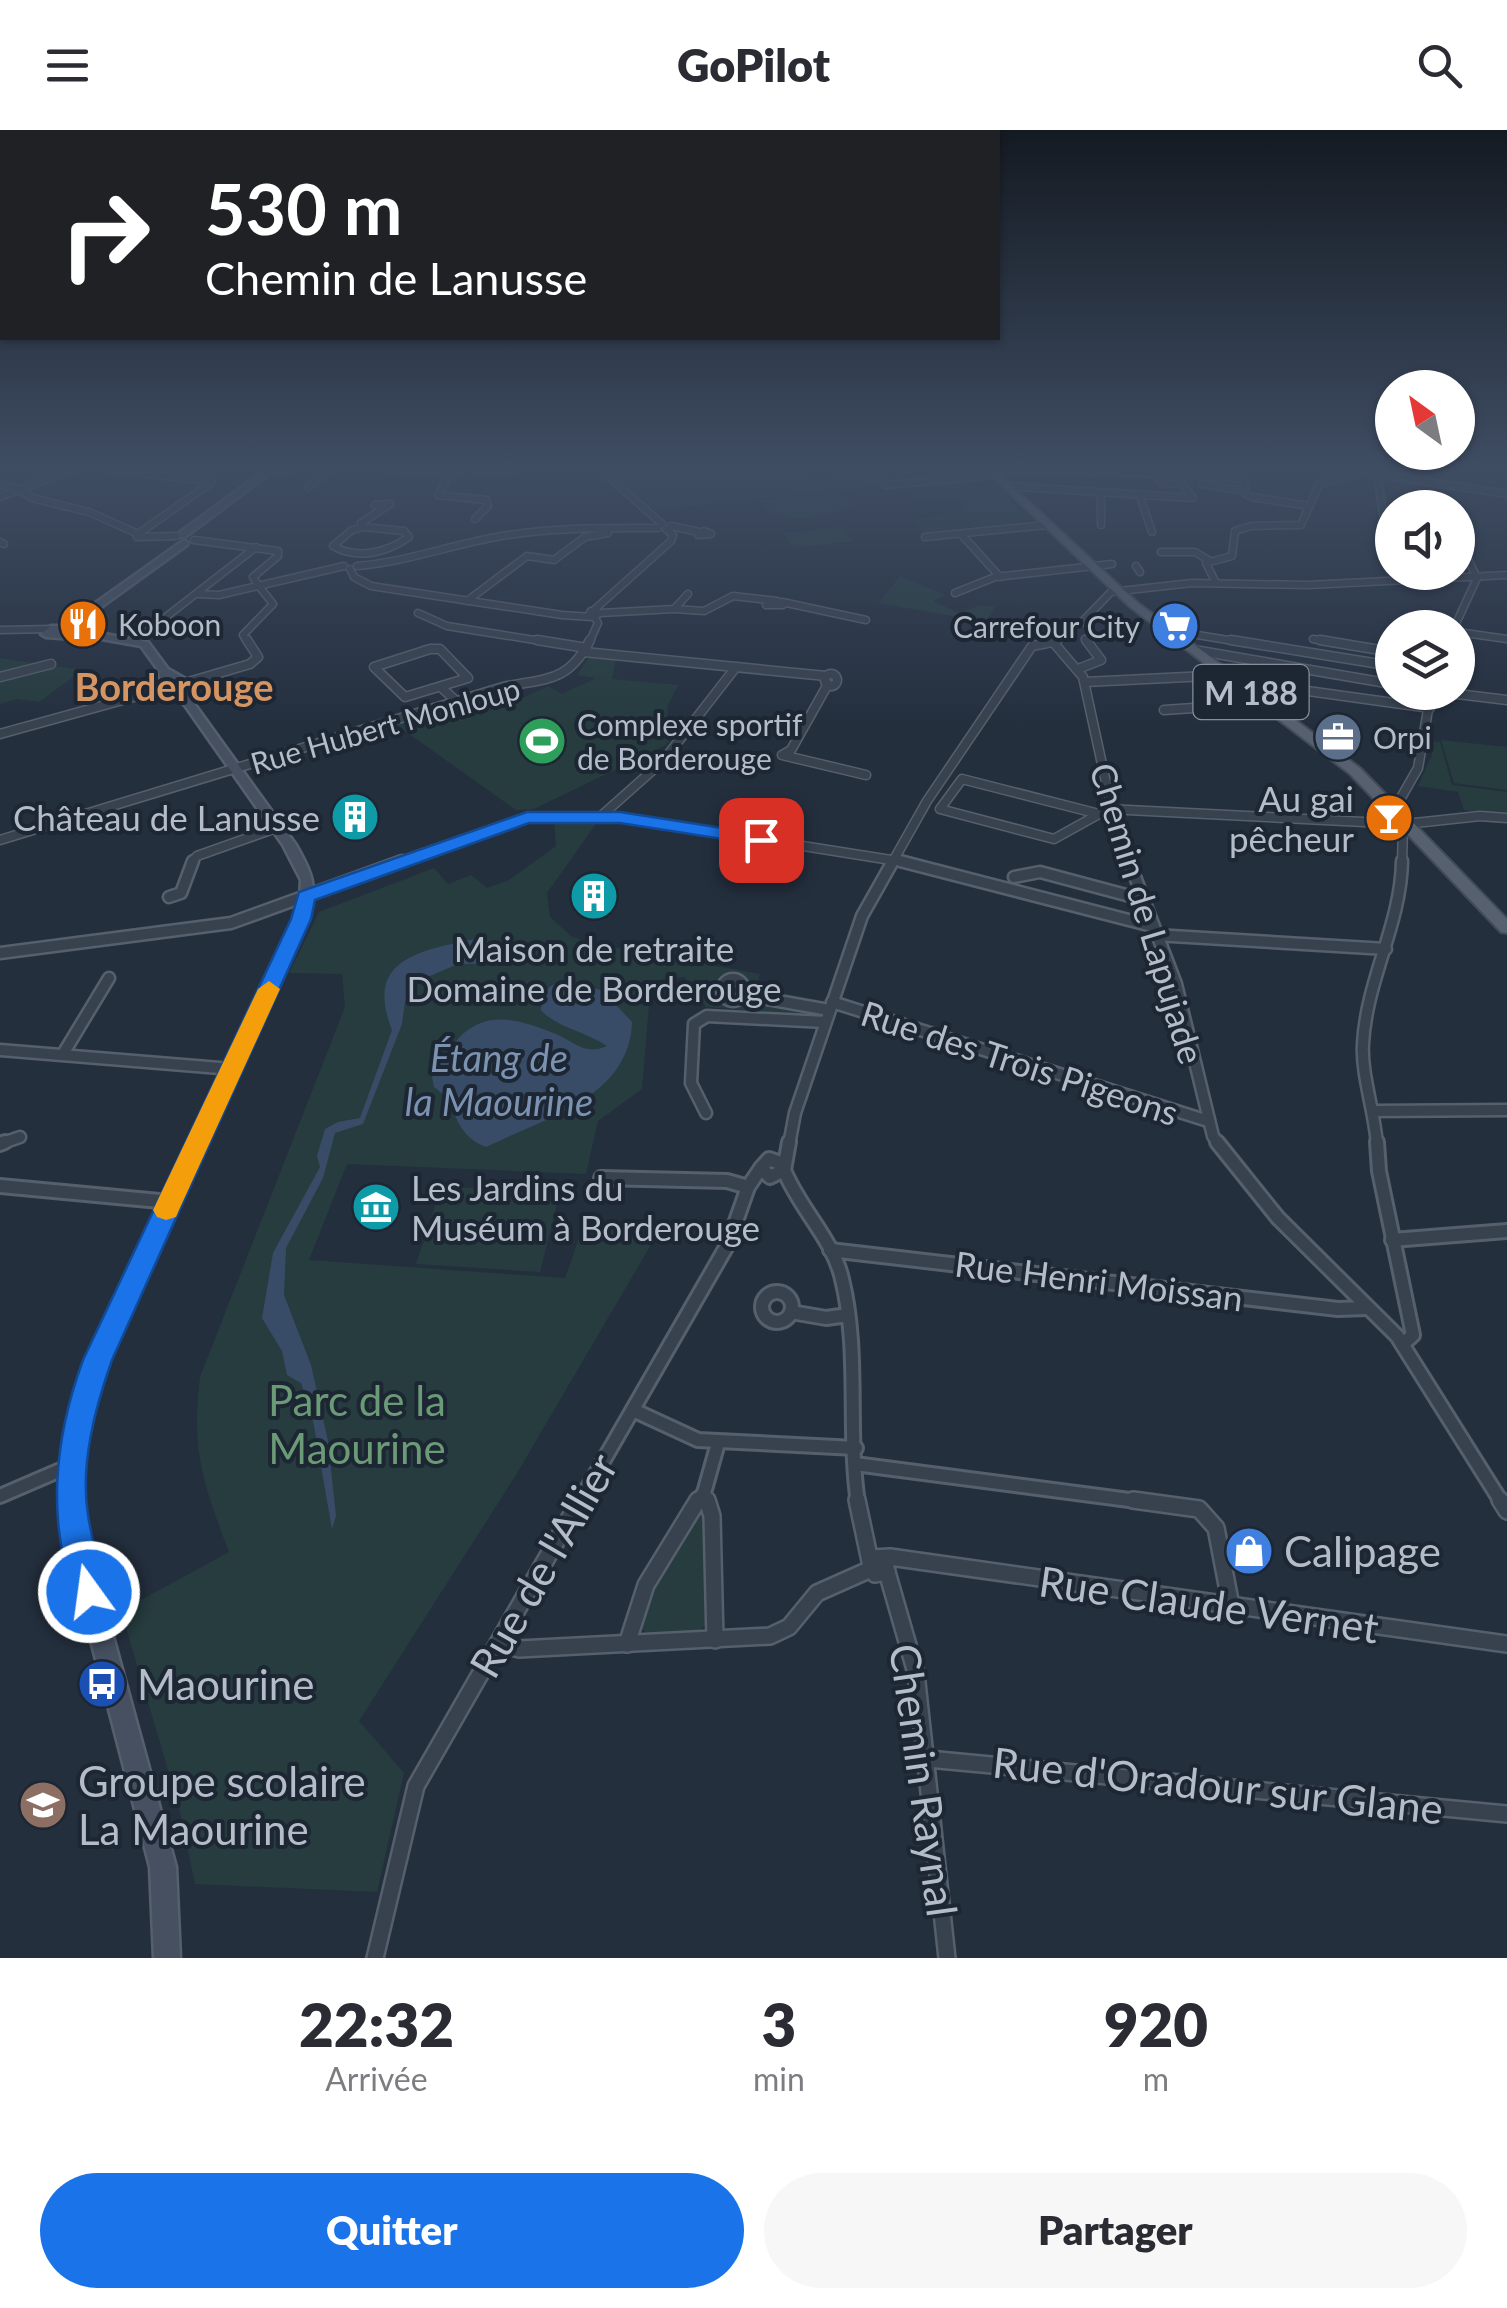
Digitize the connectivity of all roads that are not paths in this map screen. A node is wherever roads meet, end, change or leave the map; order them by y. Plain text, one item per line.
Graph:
1 (160, 553) edge
2 (249, 553) edge
3 (280, 553) edge
4 (355, 553) edge
5 (435, 553) edge
6 (563, 553) edge
7 (657, 553) edge
8 (979, 553) edge
9 (1076, 553) edge
10 (1195, 553) edge
11 (1232, 553) edge
12 (1113, 561) dead end
13 (1210, 561) junction
14 (1087, 564) junction
15 (350, 566) junction
16 (1475, 574) edge
17 (1507, 575) edge
18 (1000, 576) junction
19 (1477, 578) junction
20 (1216, 583) junction
21 (258, 585) junction
22 (1118, 591) junction
23 (955, 593) dead end
24 (197, 594) junction
25 (688, 594) dead end
26 (467, 601) junction
27 (674, 609) junction
28 (1464, 610) edge
29 (418, 613) dead end
30 (592, 614) junction
31 (866, 620) dead end
32 (5, 630) edge
33 (1167, 630) junction
34 (57, 631) junction
35 (1475, 633) edge
36 (1284, 634) dead end
37 (1085, 638) dead end
38 (1313, 639) dead end
39 (1507, 639) edge
40 (1051, 640) junction
41 (135, 641) junction
42 (1282, 647) junction
43 (1375, 649) edge
44 (586, 650) junction
45 (1194, 650) junction
46 (1375, 663) edge
47 (50, 664) dead end
48 (736, 667) junction
49 (1078, 669) junction
50 (0, 677) edge
51 (1232, 678) junction
52 (1375, 681) edge
53 (1085, 682) junction
54 (173, 683) junction
55 (442, 688) junction
56 (1475, 696) edge
57 (1375, 700) edge
58 (1507, 700) edge
59 (456, 701) junction
60 (1267, 704) junction
61 (1164, 710) dead end
62 (1430, 710) edge
63 (0, 734) edge
64 (232, 768) junction
65 (866, 775) dead end
66 (1391, 799) junction
67 (1112, 810) junction
68 (1098, 814) junction
69 (600, 818) junction
70 (1507, 818) edge
71 (0, 828) edge
72 (276, 828) junction
73 (1414, 828) junction
74 (2, 840) edge
75 (894, 859) junction
76 (1014, 876) dead end
77 (306, 896) junction
78 (169, 897) dead end
79 (1141, 898) junction
80 (1507, 928) edge
81 (1154, 931) junction
82 (1386, 949) junction
83 (0, 953) edge
84 (109, 978) dead end
85 (744, 994) dead end
86 (831, 1006) junction
87 (825, 1022) junction
88 (0, 1050) edge
89 (64, 1054) junction
90 (232, 1069) junction
91 (1507, 1110) edge
92 (1375, 1112) junction
93 (706, 1113) dead end
94 (1208, 1120) junction
95 (20, 1137) dead end
96 (0, 1144) edge
97 (774, 1169) junction
98 (601, 1178) dead end
99 (0, 1186) edge
100 (748, 1187) junction
101 (170, 1202) junction
102 (1507, 1231) edge
103 (1392, 1240) junction
104 (830, 1250) junction
105 (1367, 1308) junction
106 (791, 1312) dead end
107 (848, 1315) junction
108 (1403, 1344) junction
109 (633, 1410) junction
110 (718, 1443) junction
111 (856, 1456) junction
112 (72, 1465) junction
113 (704, 1493) junction
114 (0, 1496) edge
115 (1507, 1511) edge
116 (880, 1566) junction
117 (1231, 1606) junction
118 (714, 1640) junction
119 (499, 1643) junction
120 (628, 1644) junction
121 (1507, 1644) edge
122 (928, 1759) junction
123 (1507, 1814) edge
124 (167, 1958) edge
125 (375, 1958) edge
126 (947, 1958) edge

1 - 34 street
2 - 24 street
3 - 21 street
4 - 15 street
5 - 15 street
6 - 26 street
7 - 30 street
8 - 18 street
9 - 14 main road, M 188
10 - 13 street
11 - 13 street
12 - 14 street
13 - 20 street
14 - 18 street
14 - 22 main road, M 188
15 - 21 street
15 - 26 street
16 - 19 street
17 - 19 street
18 - 23 street
19 - 20 street
19 - 28 street
20 - 22 street
21 - 24 street
21 - 54 street
22 - 33 main road, M 188
22 - 40 street
24 - 41 street
25 - 27 street
26 - 30 street
27 - 30 street
27 - 31 street
29 - 44 street
30 - 44 street
32 - 34 street
33 - 42 street
33 - 45 main road, M 188
34 - 41 street
35 - 39 street
36 - 42 street
37 - 49 street
38 - 43 street
40 - 49 street, Chemin de Lapujade
40 - 75 street
41 - 54 street
42 - 46 street
44 - 48 street
44 - 59 street, Rue Hubert Monloup
45 - 51 main road, M 188
45 - 52 street
47 - 50 street
48 - 65 street
48 - 69 street
49 - 53 street, Chemin de Lapujade
51 - 53 street
51 - 57 street
51 - 60 main road, M 188
53 - 67 street, Chemin de Lapujade
54 - 63 street
54 - 64 street
55 - 55 street
55 - 59 street
56 - 58 street
59 - 64 street, Rue Hubert Monloup
60 - 61 street
60 - 66 main road, M 188
62 - 66 street
64 - 72 street
64 - 74 street, Rue Hubert Monloup
66 - 73 main road, M 188
67 - 68 street
67 - 73 street
67 - 79 street, Chemin de Lapujade
68 - 68 street
69 - 75 street
69 - 77 street
70 - 73 street
71 - 74 street
72 - 77 street
72 - 78 street
73 - 80 main road, M 188
73 - 82 street
75 - 81 street
75 - 86 street
76 - 79 street
77 - 83 street
77 - 90 street
79 - 81 street, Chemin de Lapujade
81 - 82 street
81 - 94 street, Chemin de Lapujade
82 - 92 street
84 - 89 street
85 - 86 street, Rue des Trois Pigeons
86 - 87 street
86 - 94 street, Rue des Trois Pigeons
87 - 93 street
87 - 97 street
88 - 89 street
89 - 90 street
90 - 101 street
91 - 92 street
92 - 103 street
94 - 105 street, Chemin de Lapujade
95 - 96 street
97 - 100 street
97 - 104 street, Chemin Raynal
98 - 100 street
99 - 101 street
100 - 109 street, Rue de l'Allier
101 - 112 street
102 - 103 street
103 - 108 street
104 - 105 street, Rue Henri Moissan
104 - 107 street, Chemin Raynal
105 - 108 street, Chemin de Lapujade
106 - 107 street
107 - 111 street, Chemin Raynal
108 - 115 street, Chemin de Lapujade
109 - 110 street
109 - 119 street, Rue de l'Allier
110 - 111 street
110 - 113 street
111 - 116 street, Chemin Raynal
111 - 117 street
112 - 114 street
112 - 124 street
113 - 118 street
113 - 120 street
116 - 117 street, Rue Claude Vernet
116 - 118 street, Rue Claude Vernet
116 - 122 street, Chemin Raynal
117 - 121 street, Rue Claude Vernet
118 - 120 street, Rue Claude Vernet
119 - 120 street, Rue Claude Vernet
119 - 125 street, Rue de l'Allier
122 - 123 street, Rue d'Oradour sur Glane
122 - 126 street, Chemin Raynal

